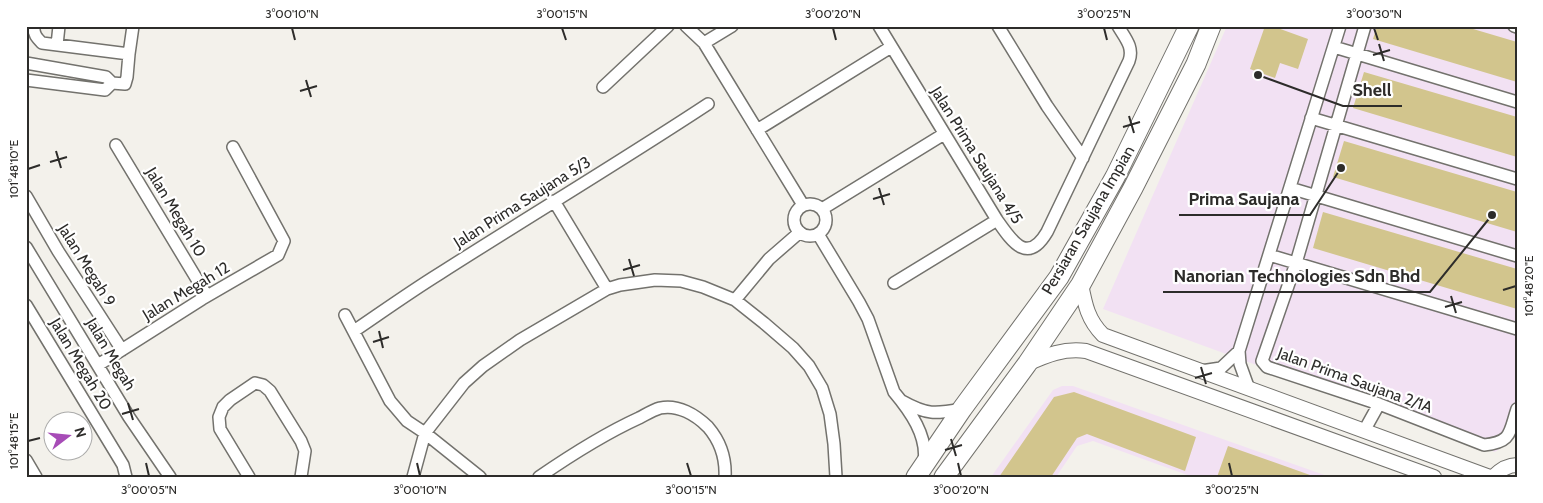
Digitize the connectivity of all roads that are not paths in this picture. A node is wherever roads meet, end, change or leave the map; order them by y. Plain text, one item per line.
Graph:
1 (34, 26) edge
2 (59, 26) edge
3 (133, 26) edge
4 (668, 26) edge
5 (686, 26) edge
6 (732, 26) edge
7 (879, 26) edge
8 (998, 26) edge
9 (1118, 26) edge
10 (1189, 26) edge
11 (1211, 26) edge
12 (1340, 26) edge
13 (1365, 26) edge
14 (704, 43) junction
15 (57, 45) junction
16 (891, 47) junction
17 (1334, 47) junction
18 (129, 54) junction
19 (1357, 54) junction
20 (26, 64) edge
21 (26, 80) edge
22 (112, 82) junction
23 (603, 87) dead end
24 (1517, 102) edge
25 (708, 104) dead end
26 (1311, 118) junction
27 (1336, 126) junction
28 (756, 130) junction
29 (944, 134) junction
30 (116, 145) dead end
31 (233, 147) dead end
32 (1083, 158) junction
33 (1517, 180) edge
34 (1290, 188) junction
35 (1316, 195) junction
36 (26, 196) edge
37 (554, 202) junction
38 (802, 205) junction
39 (822, 209) junction
40 (997, 220) junction
41 (800, 232) junction
42 (818, 234) junction
43 (26, 247) edge
44 (1269, 255) junction
45 (1517, 256) edge
46 (1296, 263) junction
47 (894, 282) dead end
48 (1081, 284) junction
49 (607, 289) junction
50 (207, 296) junction
51 (735, 300) junction
52 (28, 313) edge
53 (345, 315) dead end
54 (1517, 329) edge
55 (354, 332) junction
56 (122, 350) junction
57 (1239, 351) junction
58 (1027, 364) junction
59 (98, 365) junction
60 (1201, 371) junction
61 (1249, 389) junction
62 (901, 400) junction
63 (1379, 404) junction
64 (1517, 409) edge
65 (962, 410) junction
66 (1364, 431) junction
67 (426, 433) junction
68 (26, 460) edge
69 (1513, 464) edge
70 (920, 472) edge
71 (36, 477) edge
72 (126, 477) edge
73 (170, 477) edge
74 (249, 477) edge
75 (301, 477) edge
76 (413, 477) edge
77 (480, 477) edge
78 (539, 477) edge
79 (725, 477) edge
80 (836, 477) edge
81 (944, 477) edge
82 (1434, 477) edge
83 (1492, 477) edge

1 - 15 street
2 - 15 street
3 - 18 street
4 - 23 street
5 - 14 street
6 - 14 street
7 - 16 street, Jalan Prima Saujana 4/5
8 - 32 street
9 - 32 street, Jalan Prima Saujana 4/5
10 - 65 highway, Persiaran Saujana Impian
11 - 48 highway, Persiaran Saujana Impian
12 - 17 street
13 - 19 street
14 - 28 street
15 - 18 street
16 - 28 street
16 - 29 street, Jalan Prima Saujana 4/5
17 - 19 street
17 - 26 street
18 - 22 street
19 - 24 street
19 - 27 street
20 - 22 street
21 - 22 street
25 - 37 street, Jalan Prima Saujana 5/3
26 - 27 street
26 - 34 street
27 - 33 street
27 - 35 street
28 - 38 street
29 - 39 street
29 - 40 street, Jalan Prima Saujana 4/5
30 - 50 street, Jalan Megah 10
31 - 50 street, Jalan Megah 12
32 - 40 street, Jalan Prima Saujana 4/5
34 - 35 street
34 - 44 street
35 - 45 street
35 - 46 street
36 - 56 street, Jalan Megah 9
37 - 49 street
37 - 55 street, Jalan Prima Saujana 5/3
38 - 39 street
38 - 41 street
39 - 42 street
40 - 47 street
41 - 42 street
41 - 51 street
42 - 62 street
43 - 59 street, Jalan Megah
44 - 46 street
44 - 57 street
46 - 54 street
46 - 63 street, Jalan Prima Saujana 2/1A
48 - 58 highway, Persiaran Saujana Impian
48 - 60 street
49 - 51 street
49 - 67 street
50 - 56 street, Jalan Megah 12
51 - 80 street
52 - 72 street, Jalan Megah 20
53 - 55 street
55 - 67 street
56 - 59 street, Jalan Megah 12
57 - 60 street
57 - 61 street
58 - 81 highway, Persiaran Saujana Impian
58 - 82 street
59 - 73 street, Jalan Megah
60 - 61 street
61 - 66 street
62 - 65 street
62 - 70 street
63 - 64 street, Jalan Prima Saujana 2/1A
63 - 66 street
65 - 70 highway, Persiaran Saujana Impian
66 - 83 street
67 - 76 street
67 - 77 street
68 - 71 street
69 - 83 street
74 - 75 street
78 - 79 street

